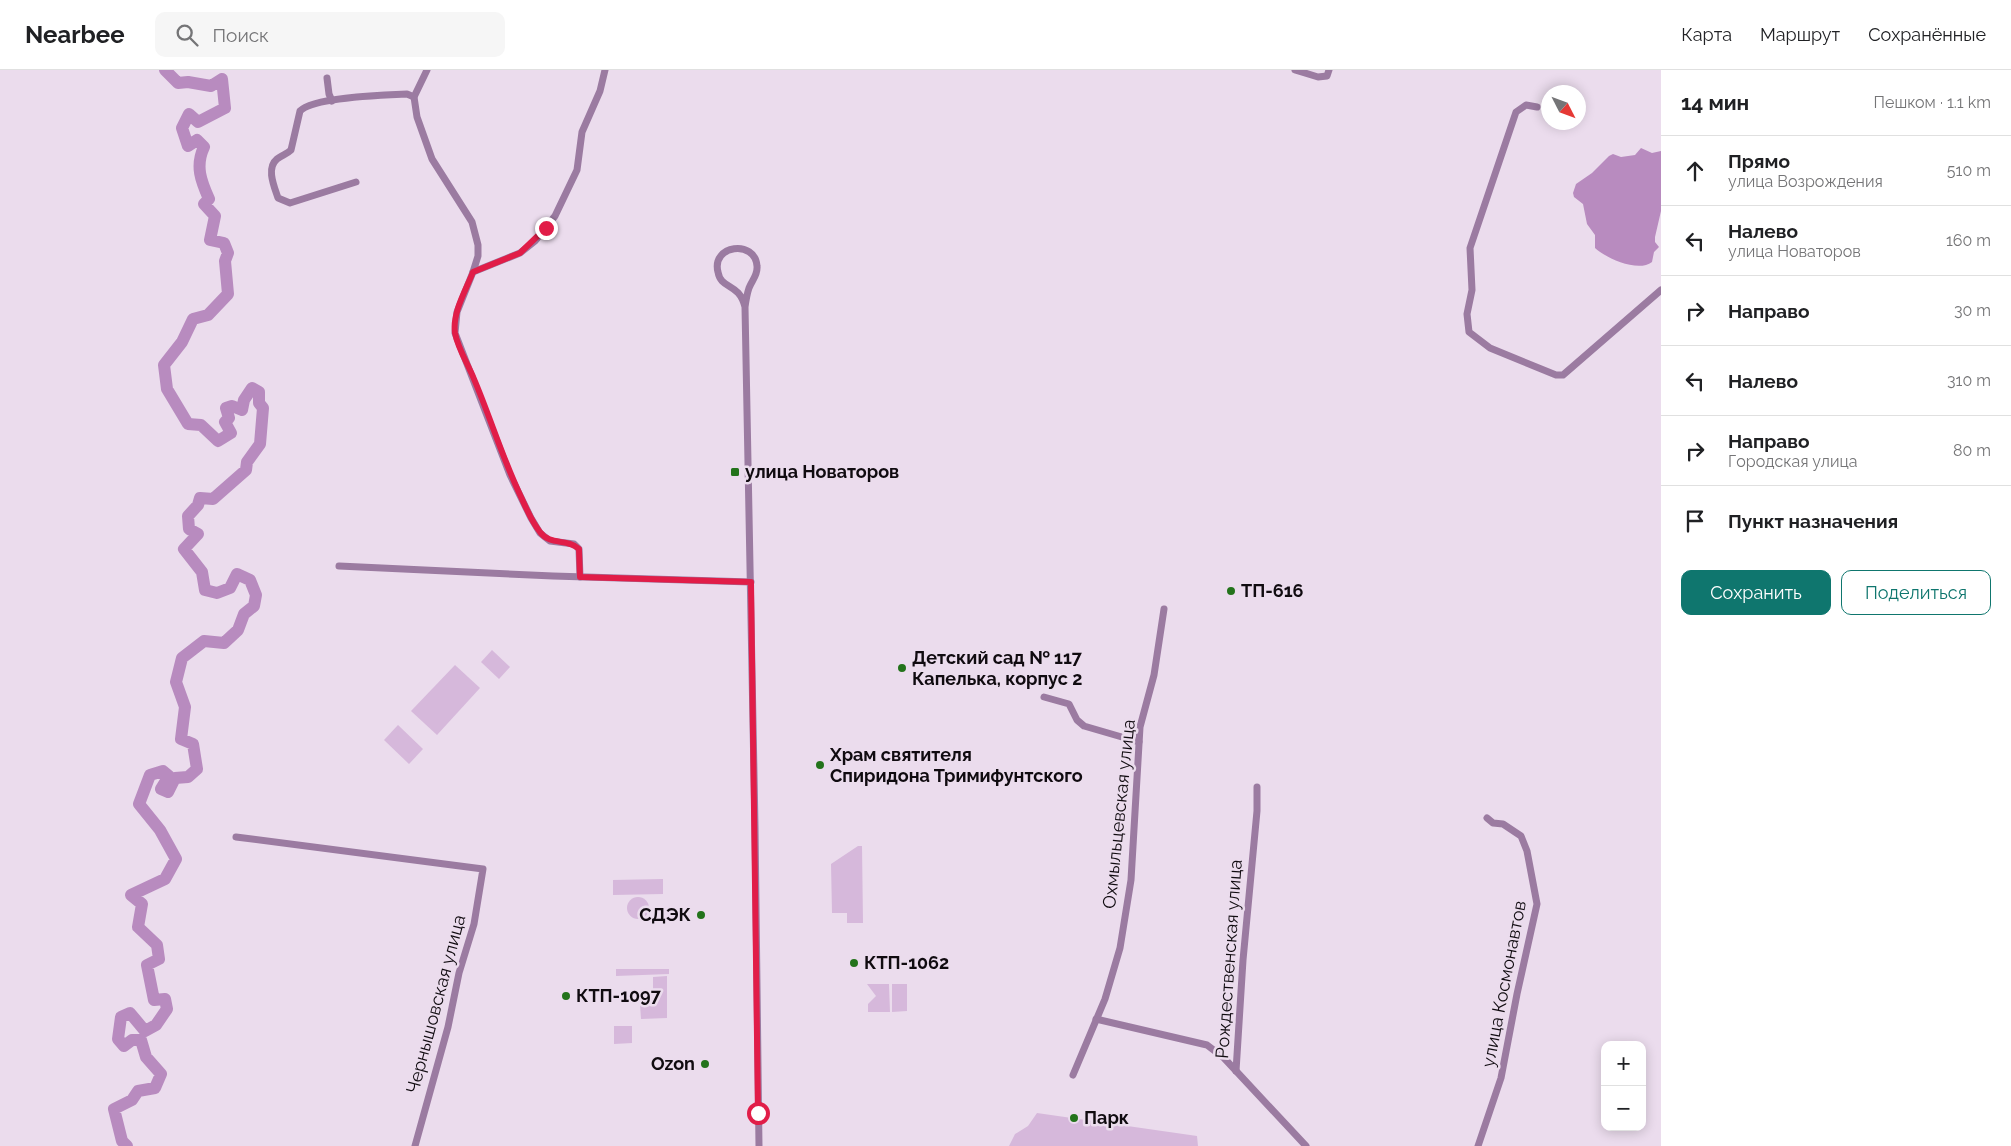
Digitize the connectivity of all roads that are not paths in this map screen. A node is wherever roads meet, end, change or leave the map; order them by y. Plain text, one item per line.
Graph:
1 (427, 70) edge
2 (605, 70) edge
3 (1295, 70) edge
4 (1329, 70) edge
5 (327, 78) dead end
6 (414, 97) junction
7 (332, 101) junction
8 (1537, 108) dead end
9 (356, 182) dead end
10 (473, 272) junction
11 (1661, 290) edge
12 (745, 307) junction
13 (339, 566) dead end
14 (580, 577) junction
15 (751, 582) junction
16 (1164, 609) dead end
17 (1044, 697) dead end
18 (1139, 742) junction
19 (1256, 788) dead end
20 (1487, 818) dead end
21 (236, 837) dead end
22 (1096, 1019) junction
23 (1236, 1071) junction
24 (1073, 1075) dead end
25 (414, 1146) edge
26 (759, 1146) edge
27 (1306, 1146) edge
28 (1478, 1146) edge

1 - 6 street
2 - 10 street
3 - 4 street
5 - 7 street
6 - 7 street
6 - 10 street
7 - 9 street
8 - 11 street
10 - 14 street
12 - 12 street
12 - 15 street
13 - 14 street
14 - 15 street
15 - 26 street
16 - 18 street, Охмыльцевская улица
17 - 18 street
18 - 22 street, Охмыльцевская улица
19 - 23 street, Рождественская улица
20 - 28 street, улица Космонавтов
21 - 25 street, Чернышовская улица
22 - 23 street, Рождественская улица
22 - 24 street, Охмыльцевская улица
23 - 27 street

